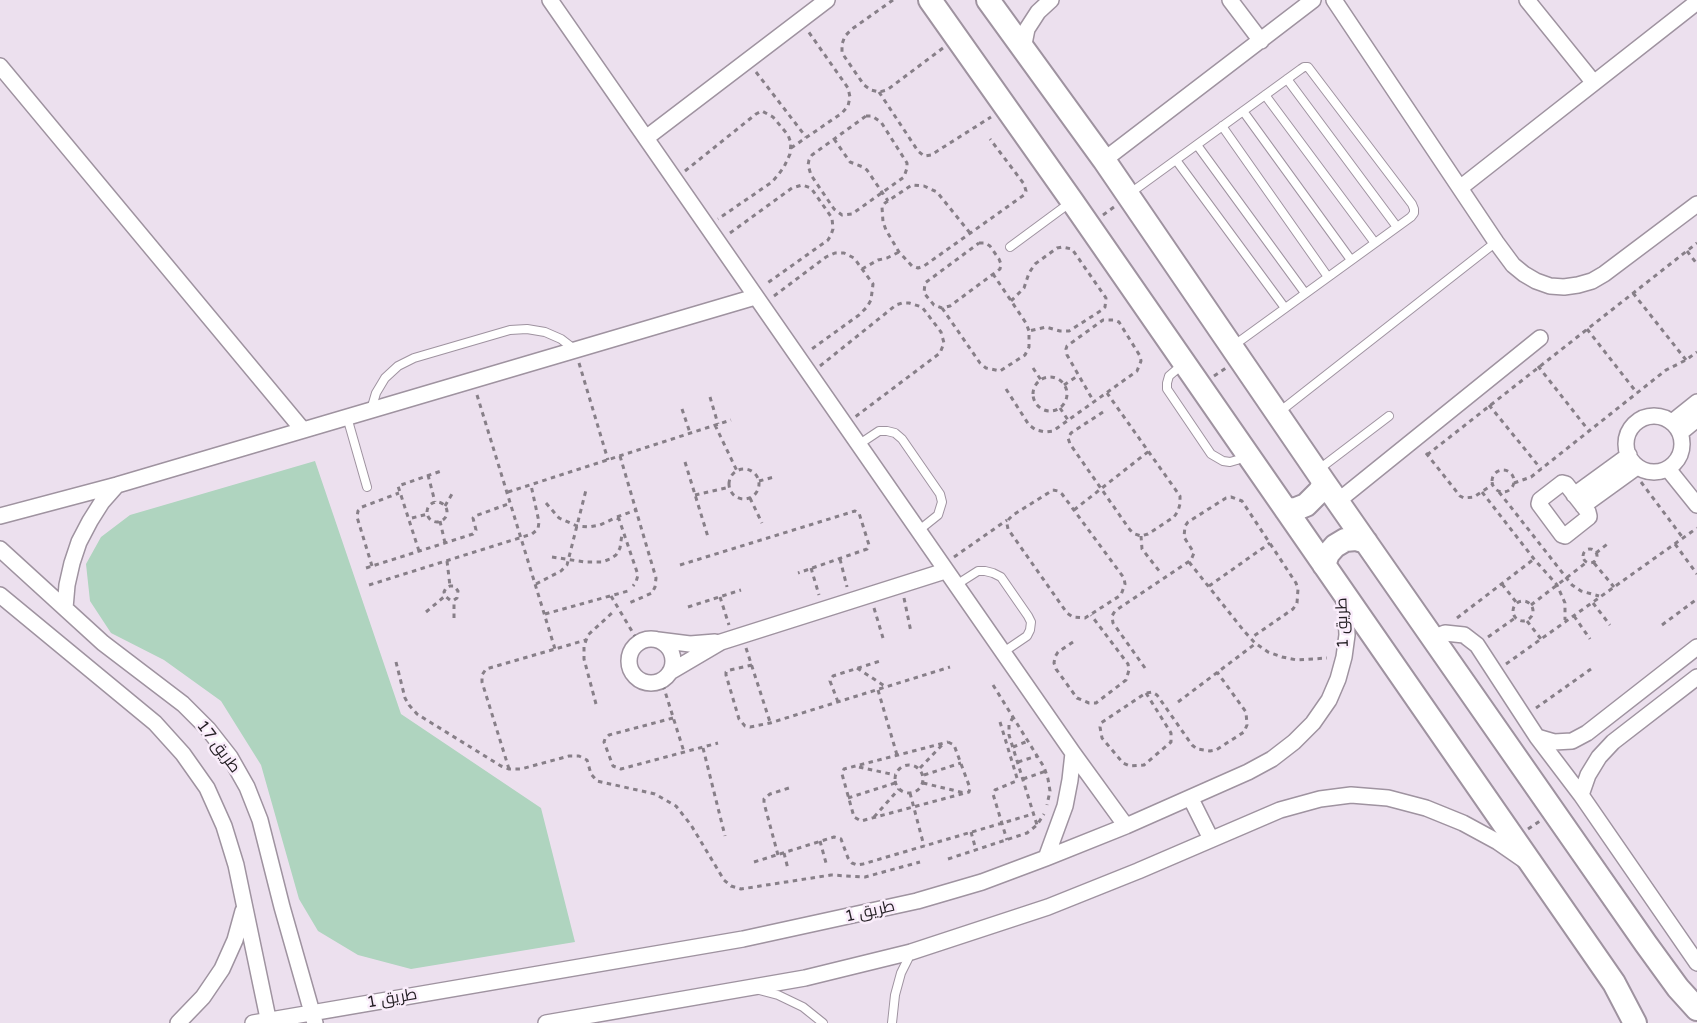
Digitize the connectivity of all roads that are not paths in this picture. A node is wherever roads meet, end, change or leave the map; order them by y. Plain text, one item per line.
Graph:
1 (550, 0) edge
2 (827, 0) edge
3 (930, 0) edge
4 (988, 0) edge
5 (1051, 0) edge
6 (1230, 0) edge
7 (1313, 0) edge
8 (1334, 0) edge
9 (1527, 0) edge
10 (1697, 2) edge
11 (1260, 41) junction
12 (1023, 49) junction
13 (0, 66) edge
14 (1287, 79) junction
15 (1594, 83) junction
16 (1265, 95) junction
17 (1243, 111) junction
18 (1222, 126) junction
19 (646, 138) junction
20 (1197, 145) junction
21 (1104, 160) junction
22 (1176, 160) junction
23 (1460, 188) junction
24 (1129, 196) junction
25 (1072, 201) junction
26 (1697, 204) edge
27 (1397, 227) junction
28 (1496, 242) junction
29 (1375, 243) junction
30 (1010, 247) dead end
31 (1351, 260) junction
32 (1328, 277) junction
33 (1305, 293) junction
34 (756, 299) junction
35 (1285, 308) junction
36 (1540, 338) dead end
37 (575, 350) junction
38 (1236, 352) junction
39 (1185, 363) junction
40 (1697, 402) edge
41 (371, 410) junction
42 (1278, 414) junction
43 (1389, 416) dead end
44 (347, 417) junction
45 (1697, 419) edge
46 (1676, 428) junction
47 (303, 430) junction
48 (858, 445) junction
49 (1248, 454) junction
50 (1633, 464) junction
51 (1668, 469) junction
52 (1321, 477) junction
53 (117, 485) junction
54 (367, 487) dead end
55 (1579, 500) dead end
56 (1338, 501) junction
57 (1697, 505) edge
58 (1286, 510) junction
59 (0, 516) edge
60 (918, 531) junction
61 (1366, 542) junction
62 (0, 549) edge
63 (1324, 565) junction
64 (944, 568) junction
65 (955, 585) junction
66 (1341, 589) junction
67 (0, 595) edge
68 (64, 608) junction
69 (1439, 635) junction
70 (732, 638) junction
71 (658, 640) junction
72 (1697, 647) edge
73 (1002, 653) junction
74 (666, 676) junction
75 (1697, 677) edge
76 (1537, 737) junction
77 (1072, 753) junction
78 (1581, 795) junction
79 (1191, 799) junction
80 (1126, 826) junction
81 (1211, 839) junction
82 (1046, 858) junction
83 (1533, 866) junction
84 (244, 908) junction
85 (911, 952) junction
86 (1697, 963) edge
87 (752, 988) junction
88 (1697, 1009) edge
89 (314, 1018) edge
90 (579, 1020) edge
91 (269, 1022) edge
92 (178, 1023) edge
93 (253, 1023) edge
94 (546, 1023) edge
95 (823, 1023) edge
96 (892, 1023) edge
97 (1635, 1023) edge

1 - 19 street
2 - 19 street
3 - 25 street
4 - 12 street
5 - 12 street
6 - 11 street
7 - 11 street
8 - 23 street
9 - 15 street
10 - 15 street
11 - 21 street
12 - 21 street
13 - 47 street
14 - 16 lane
14 - 27 lane
14 - 27 lane
15 - 23 street
16 - 17 lane
16 - 29 lane
17 - 18 lane
17 - 31 lane
18 - 20 lane
18 - 32 lane
19 - 34 street
20 - 22 lane
20 - 33 lane
21 - 24 street
22 - 24 lane
22 - 35 lane
23 - 28 street
24 - 38 street
25 - 30 lane
25 - 39 street
26 - 28 street
27 - 29 lane
28 - 42 lane
29 - 31 lane
31 - 32 lane
32 - 33 lane
33 - 35 lane
34 - 37 street
34 - 48 street
35 - 38 lane
36 - 56 street
37 - 41 street
37 - 41 lane
38 - 42 street
39 - 49 street
39 - 49 lane
40 - 46 street
41 - 44 street
42 - 52 street
43 - 52 lane
44 - 47 street
44 - 54 lane
45 - 46 street
46 - 50 street
46 - 51 street
47 - 53 street
48 - 60 street
48 - 60 lane
49 - 58 street
50 - 51 street
50 - 55 street
51 - 57 street
52 - 56 street
52 - 58 street
53 - 59 street
53 - 68 street
56 - 61 street
58 - 63 street
60 - 64 street
61 - 63 street
61 - 69 street
62 - 68 street, طريق 17
63 - 66 street
64 - 65 street
64 - 70 street
65 - 73 street
65 - 73 lane
66 - 79 street, طريق 1
66 - 83 street
67 - 84 street, طريق 17
68 - 89 street, طريق 17
69 - 76 street
69 - 88 street
70 - 71 street
70 - 74 street
71 - 74 street
71 - 74 street
72 - 76 street
73 - 77 street
75 - 78 street
76 - 78 street
77 - 80 street
77 - 82 street
78 - 86 street
79 - 80 street, طريق 1
79 - 81 street
80 - 82 street, طريق 1
81 - 83 street
81 - 85 street
82 - 89 street, طريق 1
83 - 97 street
84 - 91 street, طريق 17
84 - 92 street
85 - 87 street
85 - 96 lane
87 - 90 street
87 - 95 lane
89 - 91 street, طريق 1
90 - 94 street
91 - 93 street, طريق 1

